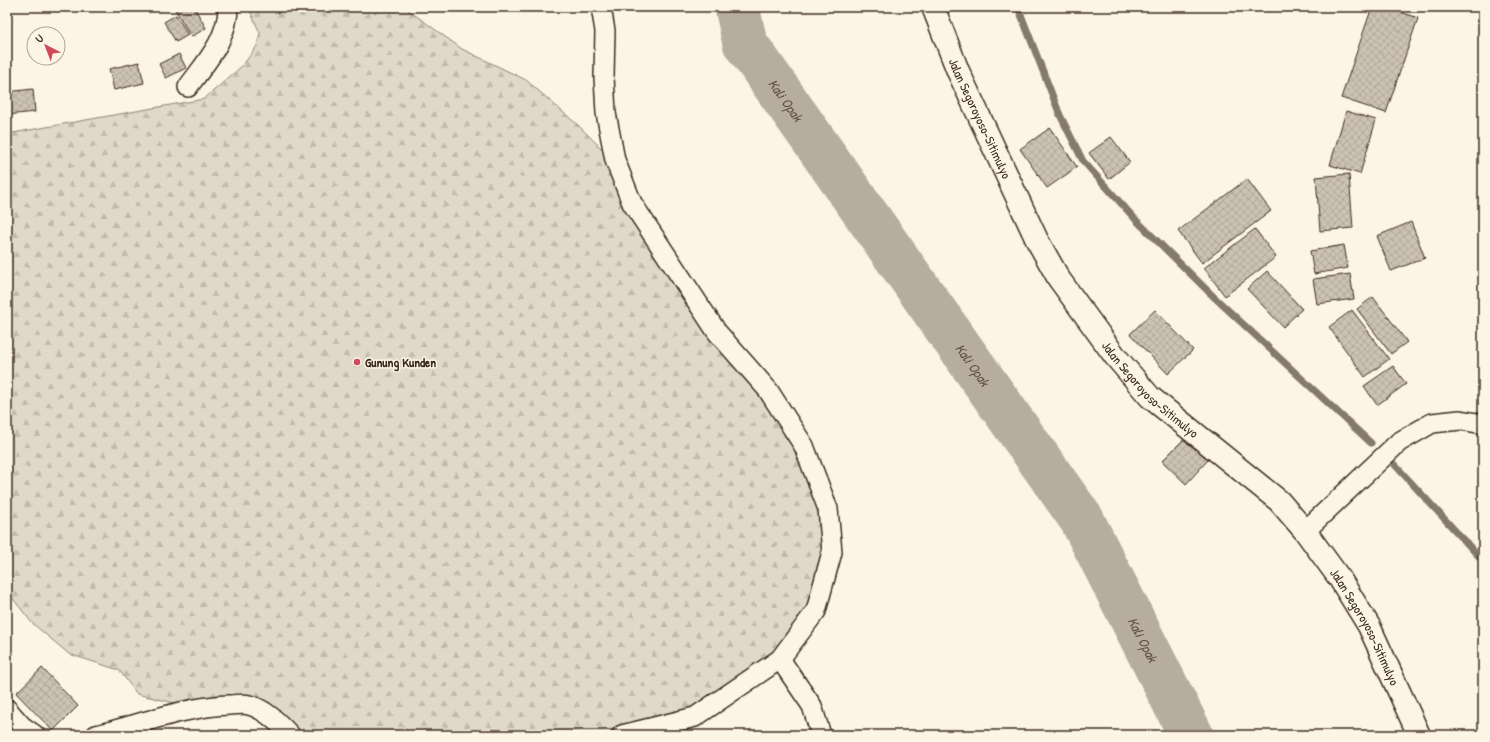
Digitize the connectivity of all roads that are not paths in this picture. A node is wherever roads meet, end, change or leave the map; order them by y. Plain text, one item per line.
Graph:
1 (228, 7) edge
2 (601, 7) edge
3 (933, 7) edge
4 (188, 87) dead end
5 (1483, 424) edge
6 (1305, 531) junction
7 (780, 659) junction
8 (7, 709) edge
9 (294, 734) edge
10 (35, 735) edge
11 (96, 735) edge
12 (622, 735) edge
13 (821, 735) edge
14 (1419, 735) edge

1 - 4 street
2 - 7 street
3 - 6 main road, Jalan Segoroyoso-Sitimulyo
5 - 6 street
6 - 14 main road, Jalan Segoroyoso-Sitimulyo
7 - 12 street
7 - 13 street
8 - 10 street
9 - 11 street

